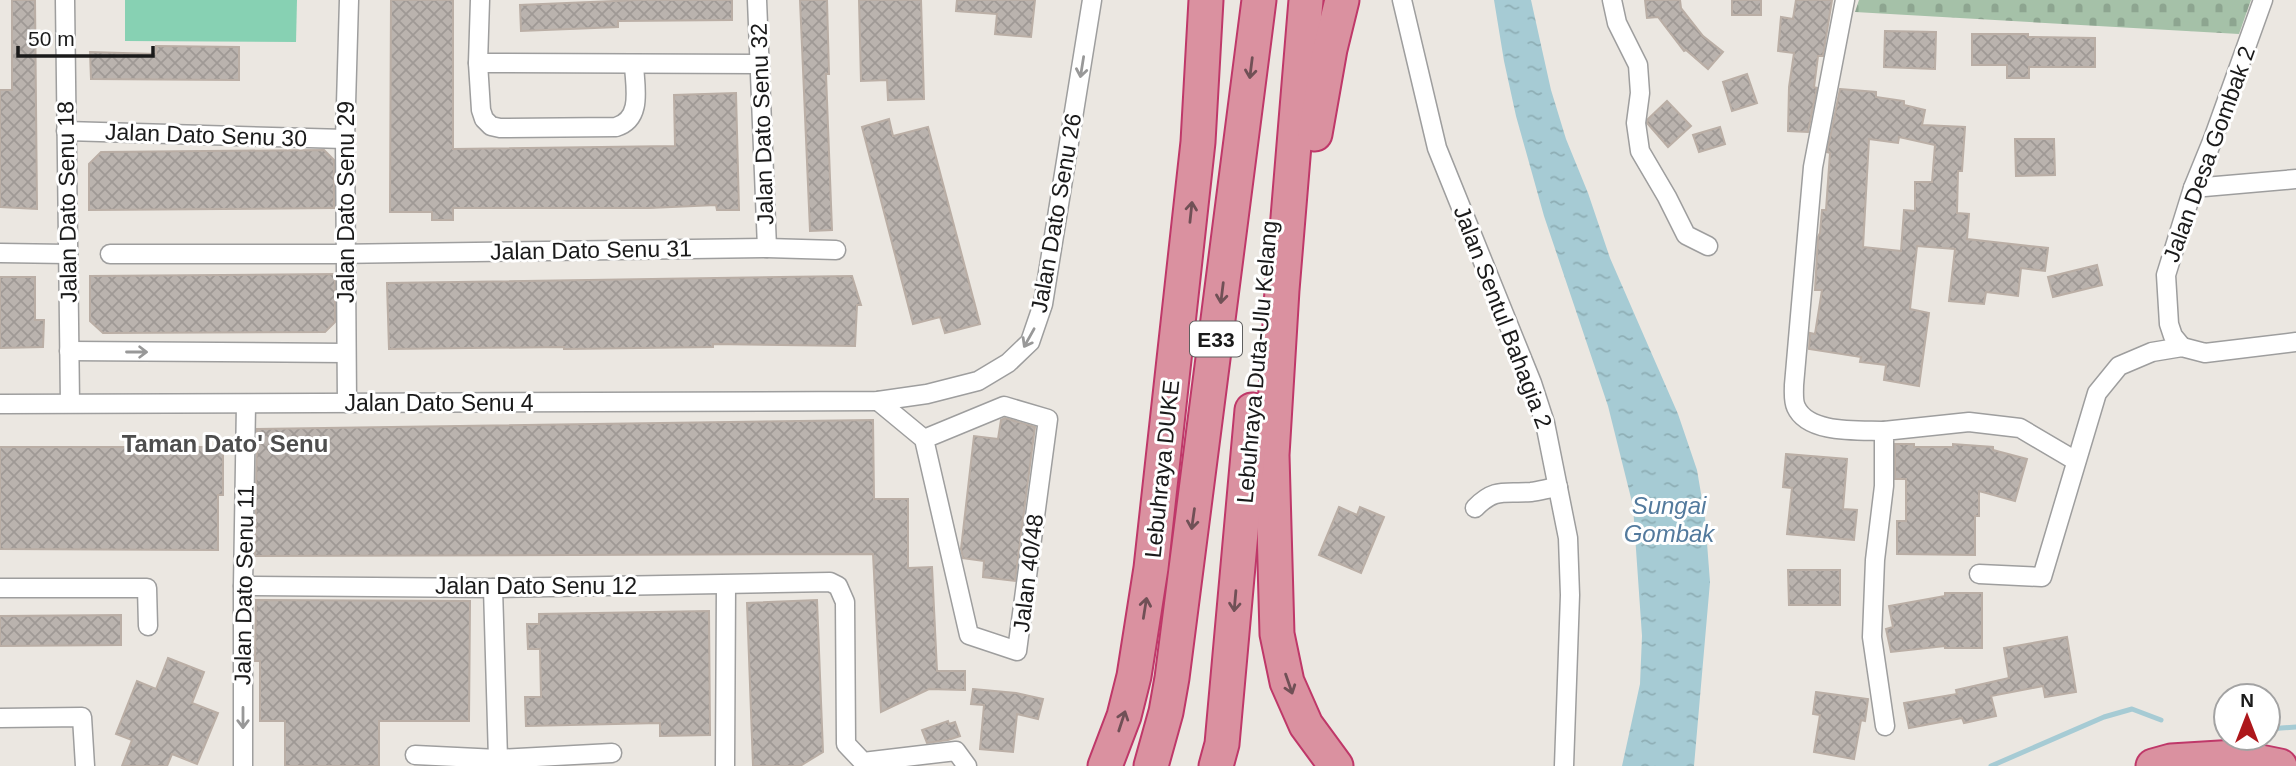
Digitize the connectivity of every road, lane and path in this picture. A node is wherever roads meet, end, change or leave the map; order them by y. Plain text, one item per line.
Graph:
1 (65, 0) edge
2 (349, 0) edge
3 (480, 0) edge
4 (757, 0) edge
5 (1092, 0) edge
6 (1206, 0) edge
7 (1259, 0) edge
8 (1304, 0) edge
9 (1342, 0) edge
10 (1402, 0) edge
11 (1612, 0) edge
12 (1846, 0) edge
13 (2263, 0) edge
14 (478, 63) junction
15 (758, 64) junction
16 (635, 65) junction
17 (1298, 120) junction
18 (66, 131) junction
19 (345, 139) junction
20 (2296, 178) edge
21 (2193, 188) junction
22 (1708, 246) dead end
23 (767, 248) junction
24 (836, 250) dead end
25 (0, 253) edge
26 (347, 253) junction
27 (68, 254) junction
28 (110, 254) dead end
29 (2296, 342) edge
30 (2182, 347) junction
31 (69, 351) junction
32 (346, 353) junction
33 (878, 401) junction
34 (70, 403) junction
35 (346, 403) junction
36 (0, 404) edge
37 (246, 404) junction
38 (1884, 431) junction
39 (924, 439) junction
40 (2076, 461) junction
41 (1558, 487) junction
42 (1475, 508) dead end
43 (1979, 574) dead end
44 (726, 584) junction
45 (243, 586) junction
46 (0, 588) edge
47 (493, 588) junction
48 (148, 626) dead end
49 (0, 718) edge
50 (1885, 726) dead end
51 (612, 753) dead end
52 (415, 755) dead end
53 (498, 759) junction
54 (85, 766) edge
55 (243, 766) edge
56 (724, 766) edge
57 (967, 766) edge
58 (1105, 766) edge
59 (1151, 766) edge
60 (1216, 766) edge
61 (1336, 766) edge
62 (1563, 766) edge
63 (2153, 766) edge
64 (2280, 766) edge

1 - 18 street, Jalan Dato Senu 18
2 - 19 street, Jalan Dato Senu 29
3 - 14 street
4 - 15 street, Jalan Dato Senu 32
5 -> 33 street, Jalan Dato Senu 26
58 -> 6 highway, Lebuhraya DUKE / E33
7 -> 59 highway, Lebuhraya DUKE / E33
8 - 17 highway, Lebuhraya Duta-Ulu Kelang / E33
9 - 17 highway
10 - 41 street, Jalan Sentul Bahagia 2
11 - 22 street
12 - 38 street
13 - 21 street, Jalan Desa Gombak 2
14 - 16 street
14 - 16 street
15 - 16 street
15 - 23 street, Jalan Dato Senu 32
17 -> 60 highway, Lebuhraya Duta-Ulu Kelang / E33
17 -> 61 highway
18 - 19 street, Jalan Dato Senu 30
18 - 27 street, Jalan Dato Senu 18
19 - 26 street, Jalan Dato Senu 29
20 - 21 street
21 - 30 street, Jalan Desa Gombak 2
23 - 24 street, Jalan Dato Senu 31
23 - 26 street, Jalan Dato Senu 31
25 - 27 street
26 - 28 street, Jalan Dato Senu 31
26 - 32 street, Jalan Dato Senu 29
27 - 31 street, Jalan Dato Senu 18
29 - 30 street
30 - 40 street
31 -> 32 street
31 - 34 street, Jalan Dato Senu 18
32 - 35 street, Jalan Dato Senu 29
33 - 35 street, Jalan Dato Senu 4
33 - 39 street
34 - 36 street, Jalan Dato Senu 4
34 - 37 street, Jalan Dato Senu 4
35 - 37 street, Jalan Dato Senu 4
37 - 45 street, Jalan Dato Senu 11
38 - 40 street
38 - 50 street
39 - 39 street, Jalan 40/48
40 - 43 street
41 - 42 street
41 - 62 street, Jalan Sentul Bahagia 2
44 - 47 street, Jalan Dato Senu 12
44 - 56 street
44 - 57 street, Jalan Dato Senu 12
45 - 47 street, Jalan Dato Senu 12
45 -> 55 street, Jalan Dato Senu 11
46 - 48 street
47 - 53 street
49 - 54 street
51 - 53 street
52 - 53 street
63 - 64 highway

